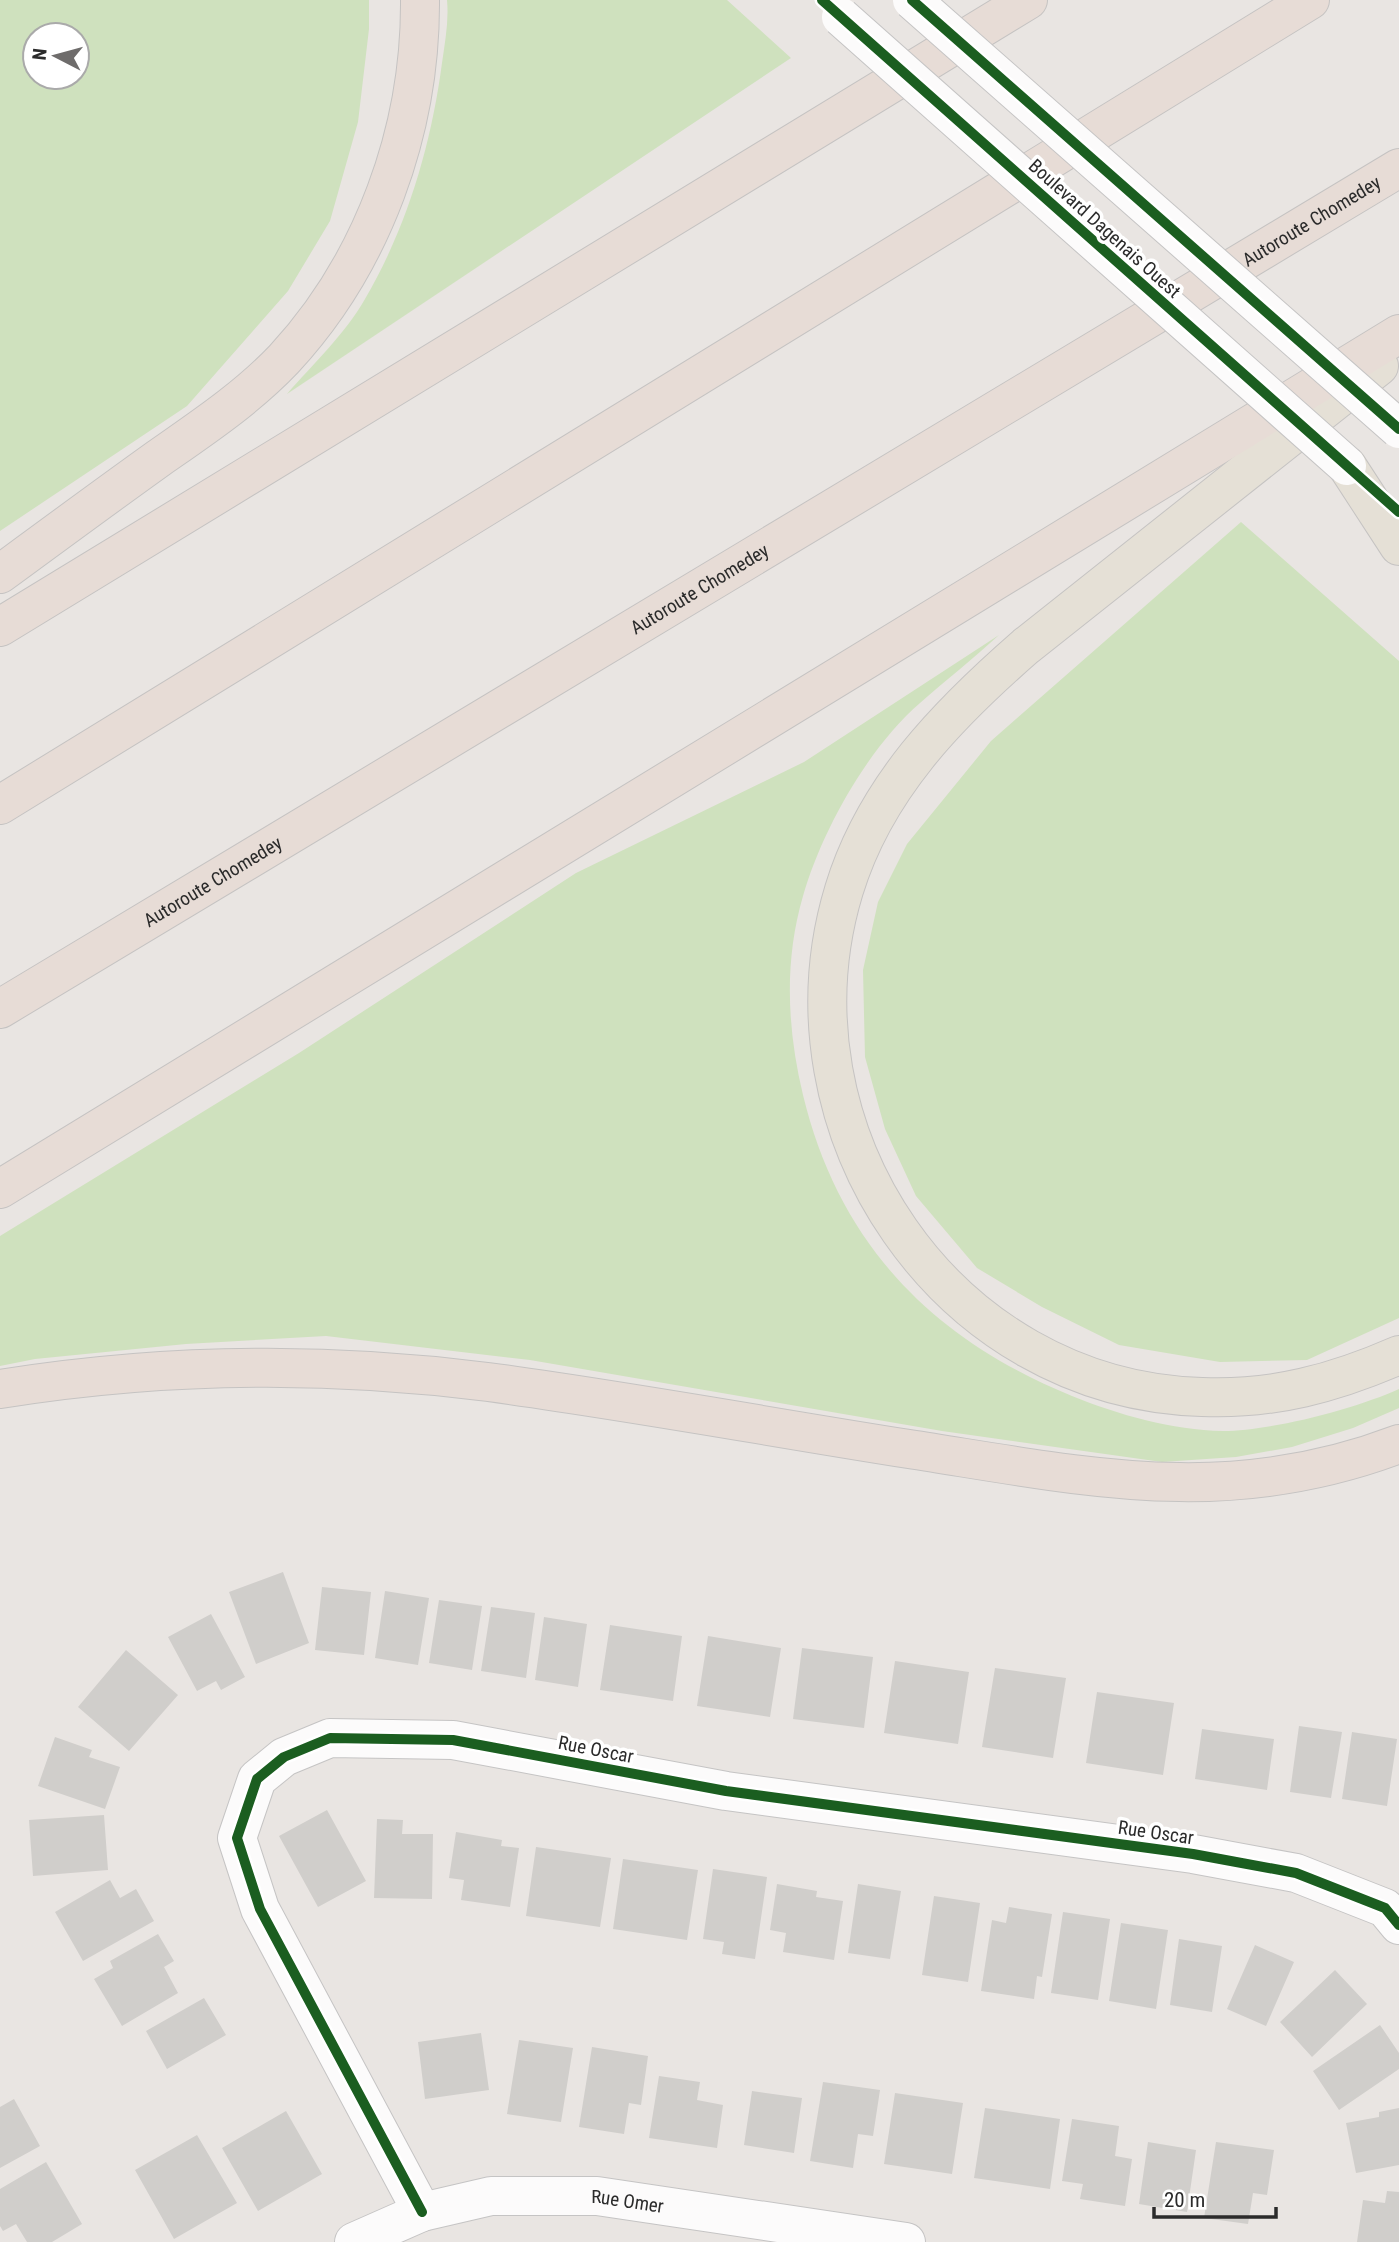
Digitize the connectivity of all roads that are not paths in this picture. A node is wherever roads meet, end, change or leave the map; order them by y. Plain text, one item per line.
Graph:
1 (421, 0) edge
2 (912, 0) edge
3 (985, 0) edge
4 (1028, 0) edge
5 (1310, 0) edge
6 (841, 17) dead end
7 (900, 77) junction
8 (1399, 168) edge
9 (1399, 334) edge
10 (1399, 350) edge
11 (1399, 429) edge
12 (1347, 466) joint
13 (1399, 545) edge
14 (0, 574) edge
15 (0, 627) edge
16 (0, 805) edge
17 (0, 1009) edge
18 (0, 1189) edge
19 (1399, 1355) edge
20 (0, 1389) edge
21 (1399, 1444) edge
22 (1399, 1926) edge
23 (422, 2213) junction
24 (354, 2242) edge
25 (906, 2242) edge

1 - 14 highway
2 - 11 street, bridge
3 - 7 highway
4 - 7 highway
5 - 16 highway
6 - 12 street, Boulevard Dagenais Ouest, bridge
7 - 15 highway
8 - 17 highway, Autoroute Chomedey
9 - 18 highway
10 - 19 main road
12 - 13 main road
20 - 21 highway
22 - 23 street, Rue Oscar
23 - 24 street, Rue Omer
23 - 25 street, Rue Omer

